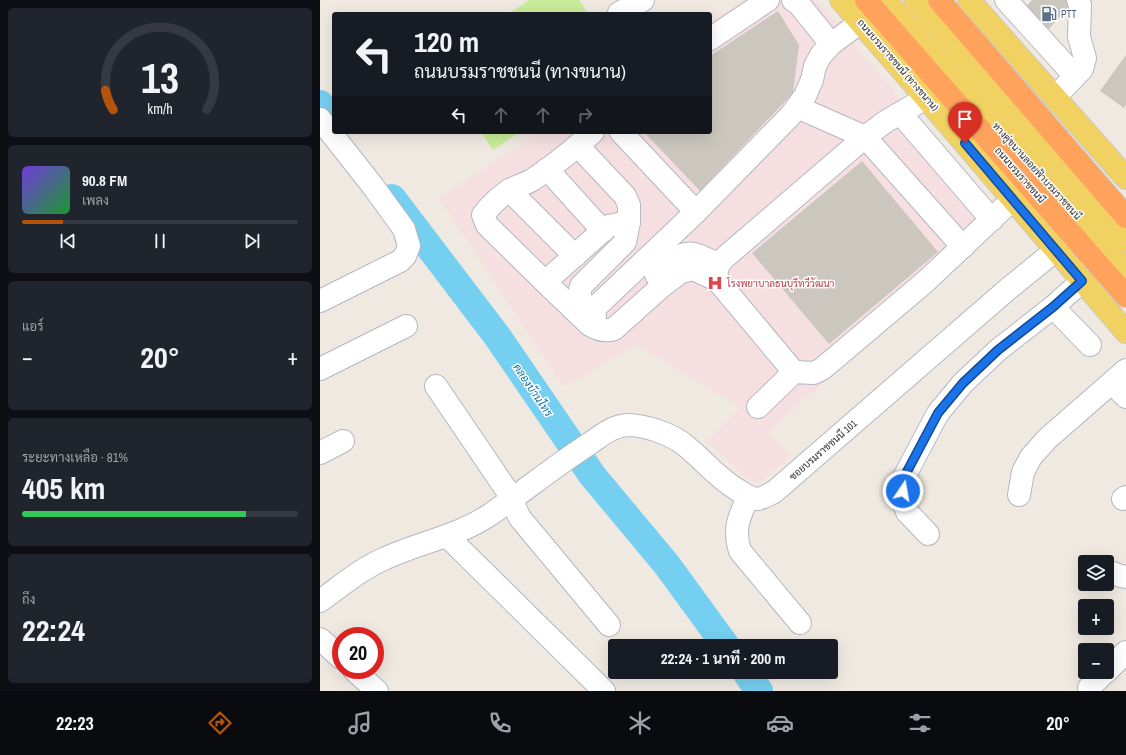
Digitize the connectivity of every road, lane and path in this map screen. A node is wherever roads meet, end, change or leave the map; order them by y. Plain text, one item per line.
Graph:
1 (643, 0) edge
2 (768, 0) edge
3 (793, 0) edge
4 (841, 0) edge
5 (866, 0) edge
6 (885, 0) edge
7 (915, 0) edge
8 (939, 0) edge
9 (969, 0) edge
10 (1006, 0) edge
11 (1078, 0) edge
12 (621, 12) edge
13 (985, 18) junction
14 (861, 22) junction
15 (712, 38) edge
16 (831, 44) junction
17 (1075, 76) junction
18 (1055, 97) junction
19 (926, 98) junction
20 (797, 107) junction
21 (900, 113) junction
22 (320, 119) edge
23 (623, 134) edge
24 (865, 137) junction
25 (586, 139) edge
26 (547, 169) junction
27 (1126, 178) edge
28 (509, 190) junction
29 (1013, 199) junction
30 (696, 212) junction
31 (1126, 217) edge
32 (992, 220) junction
33 (629, 222) junction
34 (603, 231) junction
35 (1126, 240) edge
36 (963, 247) junction
37 (1056, 250) junction
38 (575, 256) junction
39 (1126, 271) edge
40 (718, 272) junction
41 (1082, 281) junction
42 (546, 282) junction
43 (1126, 296) edge
44 (320, 301) edge
45 (599, 304) dead end
46 (1053, 307) junction
47 (406, 326) dead end
48 (1126, 332) edge
49 (1090, 345) dead end
50 (320, 369) edge
51 (794, 372) junction
52 (1121, 383) edge
53 (436, 386) dead end
54 (758, 407) dead end
55 (343, 441) dead end
56 (320, 453) edge
57 (1019, 495) dead end
58 (748, 497) junction
59 (512, 498) junction
60 (928, 534) dead end
61 (447, 536) junction
62 (1114, 574) edge
63 (1126, 577) edge
64 (320, 600) edge
65 (800, 623) dead end
66 (610, 625) dead end
67 (320, 639) edge
68 (332, 650) edge
69 (1126, 652) edge
70 (1114, 663) edge
71 (364, 679) edge
72 (1098, 679) edge
73 (1089, 688) dead end
74 (377, 691) edge
75 (604, 691) edge

1 - 12 street
2 - 15 street
3 - 16 street
4 - 14 main road, ถนนบรมราชชนนี (ทางขนาน)
5 - 43 highway, ถนนบรมราชชนนี
6 - 39 main road, ทางคู่ขนานลอยฟ้าบรมราชชนนี
7 - 35 main road, ทางคู่ขนานลอยฟ้าบรมราชชนนี
8 - 31 highway
9 - 13 main road
10 - 13 street
10 - 17 street
11 - 17 street
13 - 18 main road
14 - 16 street
14 - 19 main road, ถนนบรมราชชนนี (ทางขนาน)
16 - 20 street
17 - 18 street
18 - 27 main road
19 - 21 street
19 - 29 main road, ถนนบรมราชชนนี (ทางขนาน)
20 - 24 street
20 - 30 street
21 - 24 street
21 - 32 street
22 - 44 street
23 - 30 street
24 - 36 street
24 - 40 street
25 - 26 street
25 - 33 street
26 - 28 street
26 - 34 street
28 - 38 street
28 - 42 street
29 - 32 street
29 - 37 main road, ถนนบรมราชชนนี (ทางขนาน)
30 - 45 street
32 - 36 street
33 - 34 street
33 - 40 street
34 - 38 street
36 - 51 street
37 - 41 main road, ถนนบรมราชชนนี (ทางขนาน)
37 - 58 street, ซอยบรมราชชนนี 101
38 - 42 street
40 - 42 street
40 - 51 street
41 - 46 street
41 - 48 main road, ถนนบรมราชชนนี (ทางขนาน)
46 - 49 street
46 - 60 street
47 - 50 street
51 - 54 street
52 - 57 street
53 - 59 street
55 - 56 street
58 - 59 street
58 - 65 street
59 - 61 street
59 - 66 street
61 - 64 street
61 - 75 street
62 - 63 street
67 - 68 street
69 - 70 street
71 - 74 street
72 - 73 street

